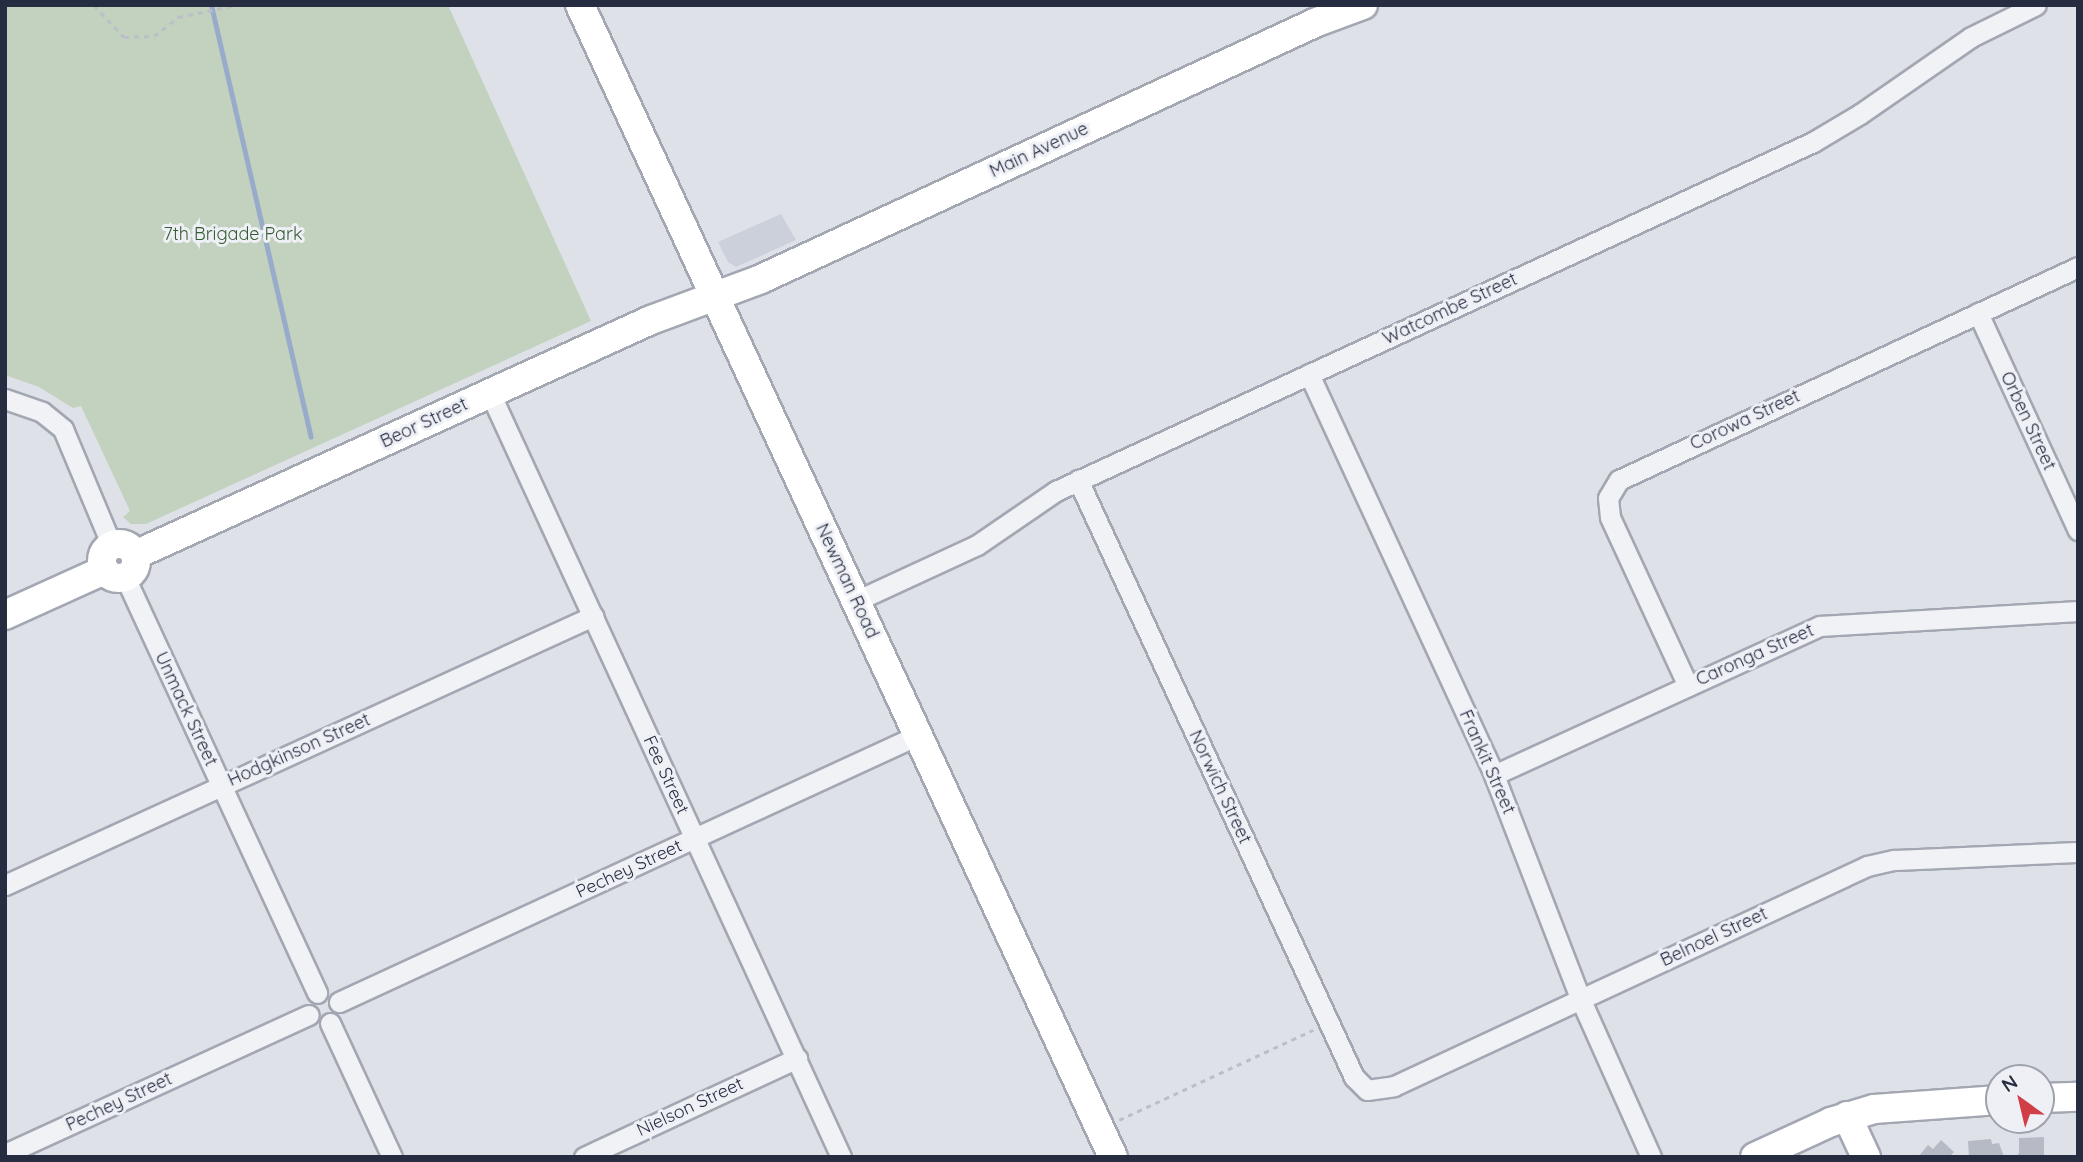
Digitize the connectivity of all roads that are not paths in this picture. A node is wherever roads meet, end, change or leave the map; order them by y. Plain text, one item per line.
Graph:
1 (580, 5) edge
2 (1363, 5) edge
3 (2036, 5) edge
4 (2078, 267) edge
5 (714, 296) junction
6 (1978, 313) junction
7 (1309, 374) junction
8 (491, 393) junction
9 (5, 399) edge
10 (1078, 480) junction
11 (2078, 530) edge
12 (119, 562) junction
13 (856, 601) junction
14 (2078, 611) edge
15 (5, 615) edge
16 (593, 616) junction
17 (1688, 686) junction
18 (918, 735) junction
19 (1494, 775) junction
20 (221, 785) junction
21 (695, 838) junction
22 (2078, 852) edge
23 (5, 885) edge
24 (317, 993) junction
25 (1580, 998) junction
26 (339, 1002) junction
27 (309, 1015) junction
28 (330, 1023) junction
29 (797, 1058) junction
30 (1367, 1090) joint
31 (2078, 1097) edge
32 (2055, 1098) edge
33 (1985, 1101) edge
34 (1847, 1116) junction
35 (5, 1154) edge
36 (392, 1157) edge
37 (584, 1157) edge
38 (841, 1157) edge
39 (1113, 1157) edge
40 (1651, 1157) edge
41 (1755, 1157) edge
42 (1866, 1157) edge

1 - 5 main road, Newman Road
2 - 5 main road, Main Avenue
3 - 7 street, Watcombe Street
4 - 6 street, Corowa Street
5 - 8 main road, Beor Street
5 - 13 main road, Newman Road
6 - 11 street, Orben Street
6 - 17 street, Corowa Street
7 - 10 street, Watcombe Street
7 - 19 street, Frankit Street
8 - 12 main road, Beor Street
8 - 16 street, Fee Street
9 - 12 street, Unmack Street
10 - 13 street, Watcombe Street
10 - 30 street, Norwich Street
12 - 15 main road, Beor Street
12 - 20 street, Unmack Street
13 - 18 main road, Newman Road
14 - 17 street, Caronga Street
16 - 20 street, Hodgkinson Street
16 - 21 street, Fee Street
17 - 19 street, Caronga Street
18 - 21 street, Pechey Street
18 - 39 main road, Newman Road
19 - 25 street, Frankit Street
20 - 23 street, Hodgkinson Street
20 - 24 street, Unmack Street
21 - 26 street, Pechey Street
21 - 29 street, Fee Street
22 - 25 street, Belnoel Street
24 - 26 street
24 - 27 street
25 - 30 street, Belnoel Street
25 - 40 street, Frankit Street
26 - 28 street
27 - 28 street
27 - 35 street, Pechey Street
28 - 36 street
29 - 37 street, Nielson Street
29 - 38 street, Fee Street
31 - 32 main road
33 - 34 main road
34 - 41 main road
34 - 42 main road

